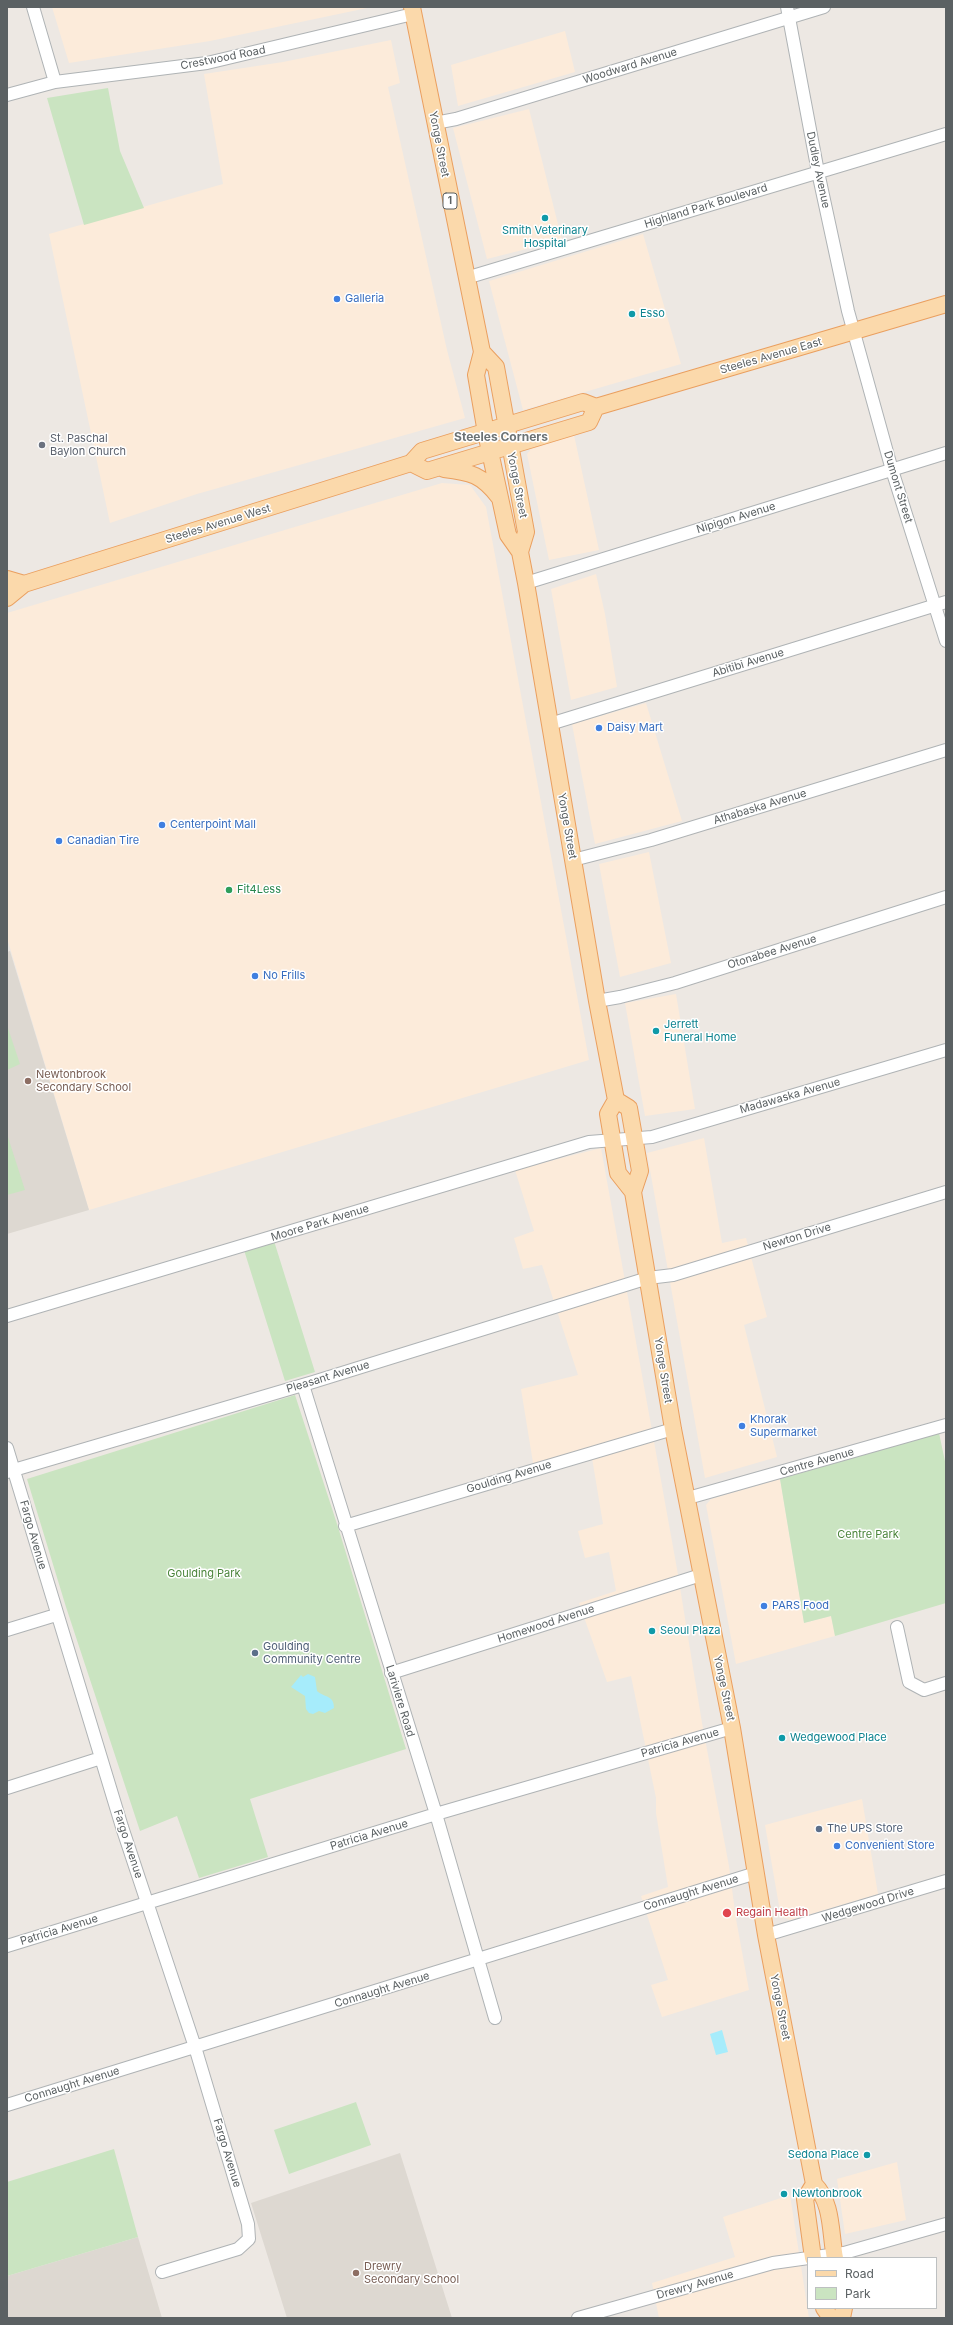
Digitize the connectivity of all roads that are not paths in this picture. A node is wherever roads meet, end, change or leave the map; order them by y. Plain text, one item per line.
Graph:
1 (33, 7) edge
2 (824, 7) edge
3 (412, 11) edge
4 (788, 12) edge
5 (55, 82) junction
6 (7, 95) edge
7 (435, 124) junction
8 (946, 134) edge
9 (818, 172) junction
10 (466, 278) junction
11 (946, 304) edge
12 (853, 331) junction
13 (482, 352) junction
14 (596, 407) junction
15 (505, 427) junction
16 (486, 433) junction
17 (509, 445) junction
18 (491, 451) junction
19 (946, 453) edge
20 (411, 463) junction
21 (438, 468) junction
22 (892, 470) junction
23 (500, 498) junction
24 (520, 552) junction
25 (7, 579) edge
26 (24, 584) junction
27 (526, 584) junction
28 (7, 598) edge
29 (940, 604) edge
30 (946, 641) edge
31 (550, 724) junction
32 (946, 750) edge
33 (573, 860) junction
34 (946, 897) edge
35 (597, 1001) junction
36 (946, 1050) edge
37 (616, 1100) junction
38 (634, 1139) junction
39 (612, 1142) junction
40 (633, 1192) junction
41 (946, 1192) edge
42 (648, 1278) junction
43 (7, 1316) edge
44 (303, 1385) junction
45 (946, 1425) edge
46 (673, 1429) junction
47 (7, 1448) edge
48 (10, 1471) edge
49 (688, 1498) junction
50 (345, 1526) junction
51 (702, 1575) junction
52 (56, 1615) junction
53 (897, 1627) dead end
54 (7, 1630) edge
55 (391, 1673) junction
56 (946, 1683) edge
57 (732, 1728) junction
58 (101, 1758) junction
59 (7, 1788) edge
60 (436, 1814) junction
61 (756, 1873) junction
62 (946, 1881) edge
63 (147, 1903) junction
64 (766, 1935) junction
65 (7, 1946) edge
66 (479, 1960) junction
67 (495, 2018) dead end
68 (195, 2047) junction
69 (7, 2105) edge
70 (814, 2184) junction
71 (946, 2224) edge
72 (834, 2256) edge
73 (813, 2257) edge
74 (824, 2257) edge
75 (807, 2258) edge
76 (162, 2272) dead end
77 (825, 2309) edge
78 (578, 2318) edge
79 (830, 2318) edge

1 - 5 street
2 - 4 street, Woodward Avenue
3 - 5 street, Crestwood Road
3 - 7 main road, Yonge Street / 1
4 - 7 street, Woodward Avenue
4 - 9 street, Dudley Avenue
5 - 6 street, Crestwood Road
7 - 10 main road, Yonge Street / 1
8 - 9 street, Highland Park Boulevard
9 - 10 street, Highland Park Boulevard
9 - 12 street, Dudley Avenue
10 - 13 main road, Yonge Street / 1
11 - 12 main road, Steeles Avenue East
12 - 14 main road, Steeles Avenue East
12 - 22 street, Dumont Street
13 - 15 main road, Yonge Street
13 - 16 main road, Yonge Street / 1
14 - 15 main road, Steeles Avenue East
14 - 17 main road
15 - 16 main road, Steeles Avenue East
15 - 17 main road, Yonge Street
16 - 18 main road, Yonge Street / 1
16 - 20 main road, Steeles Avenue West
17 - 18 main road
17 - 24 main road, Yonge Street
18 - 21 main road
18 - 23 main road, Yonge Street
19 - 22 street, Nipigon Avenue
20 - 21 main road
20 - 26 main road, Steeles Avenue West
21 - 23 main road
22 - 27 street, Nipigon Avenue
22 - 29 street, Dumont Street
23 - 24 main road, Yonge Street
24 - 27 main road, Yonge Street
25 - 26 main road
26 - 28 main road, Steeles Avenue West
27 - 31 main road, Yonge Street
29 - 30 street, Dumont Street
29 - 31 street, Abitibi Avenue
31 - 33 main road, Yonge Street
32 - 33 street, Athabaska Avenue
33 - 35 main road, Yonge Street
34 - 35 street, Otonabee Avenue
35 - 37 main road, Yonge Street
36 - 38 street, Madawaska Avenue
37 - 38 main road, Yonge Street
37 - 39 main road, Yonge Street
38 - 39 street, Moore Park Avenue
38 - 40 main road, Yonge Street
39 - 40 main road, Yonge Street
39 - 43 street, Moore Park Avenue
40 - 42 main road, Yonge Street
41 - 42 street, Newton Drive
42 - 44 street, Pleasant Avenue
42 - 46 main road, Yonge Street
44 - 48 street, Pleasant Avenue
44 - 50 street, Lariviere Road
45 - 49 street, Centre Avenue
46 - 49 main road, Yonge Street
46 - 50 street, Goulding Avenue
47 - 48 street, Fargo Avenue
48 - 52 street, Fargo Avenue
49 - 51 main road, Yonge Street
50 - 55 street, Lariviere Road
51 - 55 street, Homewood Avenue
51 - 57 main road, Yonge Street
52 - 54 street
52 - 58 street, Fargo Avenue
53 - 56 street
55 - 60 street, Lariviere Road
57 - 60 street, Patricia Avenue
57 - 61 main road, Yonge Street
58 - 59 street
58 - 63 street, Fargo Avenue
60 - 63 street, Patricia Avenue
60 - 66 street, Lariviere Road
61 - 64 main road, Yonge Street
61 - 66 street, Connaught Avenue
62 - 64 street, Wedgewood Drive
63 - 65 street, Patricia Avenue
63 - 68 street, Fargo Avenue
64 - 70 main road, Yonge Street
66 - 67 street, Lariviere Road
66 - 68 street, Connaught Avenue
68 - 69 street, Connaught Avenue
68 - 76 street, Fargo Avenue
70 - 72 main road, Yonge Street
70 - 73 main road
71 - 72 street, Drewry Avenue
72 - 74 street, Drewry Avenue
75 - 78 street, Drewry Avenue
77 - 79 main road

